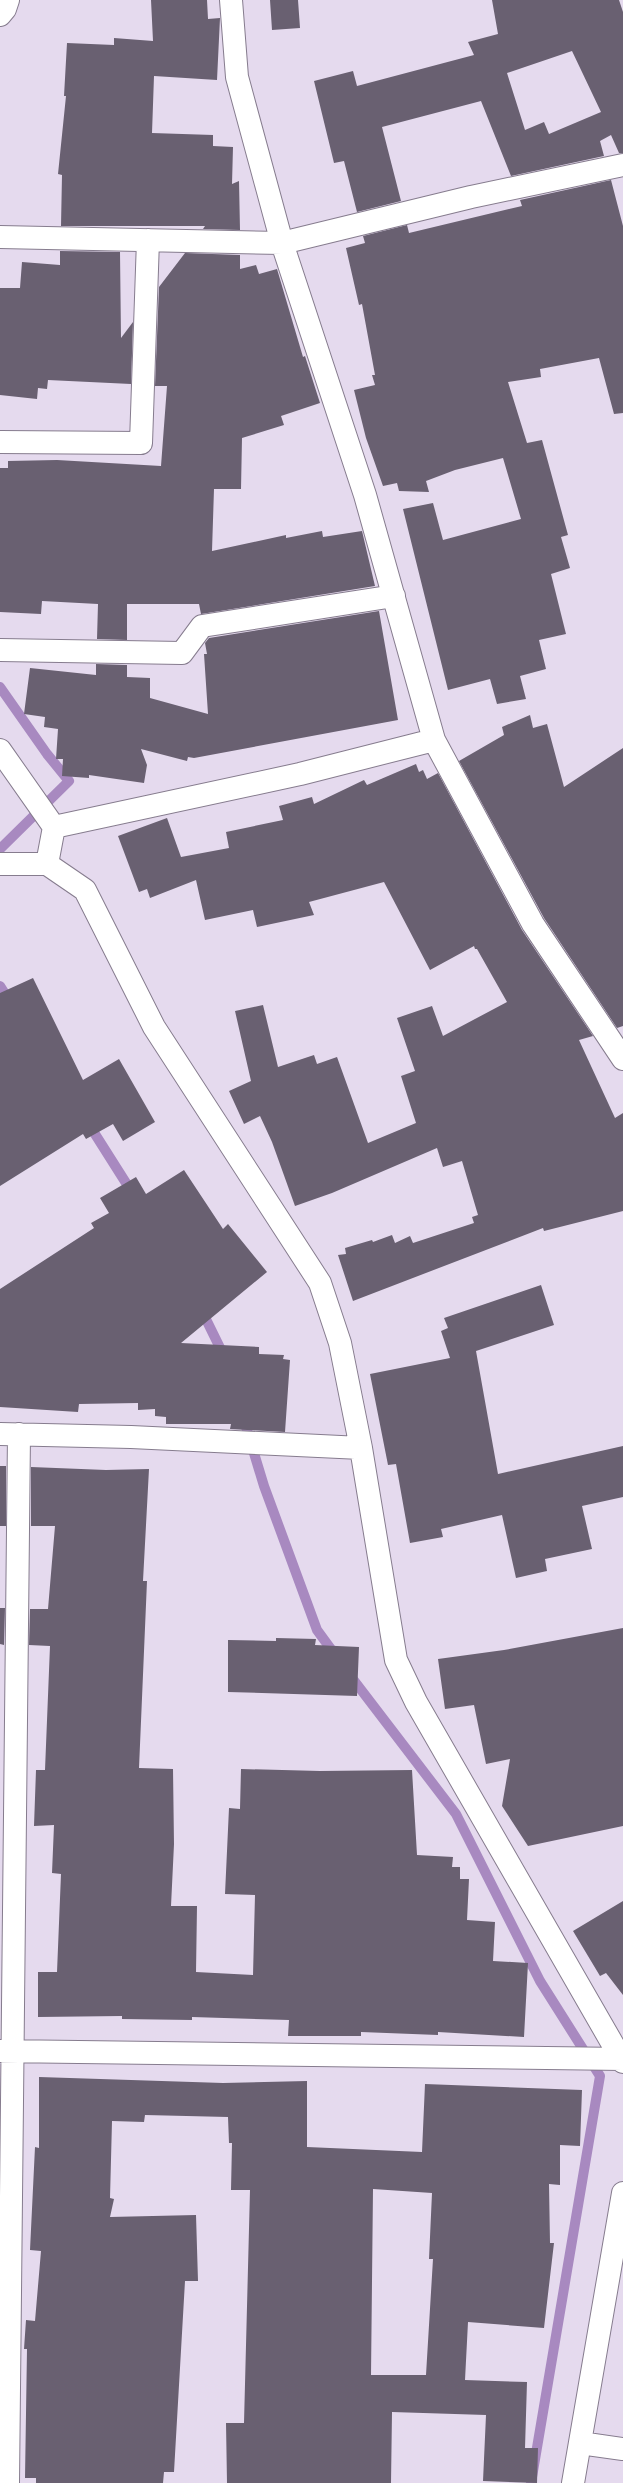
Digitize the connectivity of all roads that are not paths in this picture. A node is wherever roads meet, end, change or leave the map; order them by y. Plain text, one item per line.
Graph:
1 (8, 0) edge
2 (231, 0) edge
3 (0, 15) edge
4 (623, 165) edge
5 (0, 237) edge
6 (148, 240) junction
7 (282, 243) junction
8 (0, 442) edge
9 (394, 596) junction
10 (0, 650) edge
11 (434, 740) junction
12 (0, 750) edge
13 (54, 827) junction
14 (0, 864) edge
15 (47, 864) junction
16 (623, 1059) edge
17 (10, 1434) edge
18 (361, 1448) junction
19 (6, 2051) edge
20 (623, 2060) edge
21 (623, 2193) edge
22 (580, 2442) junction
23 (623, 2449) edge
24 (8, 2483) edge
25 (573, 2483) edge

1 - 3 street
2 - 7 street
4 - 7 street
5 - 6 street
6 - 7 street
6 - 8 street
7 - 9 street
9 - 10 street
9 - 11 street
11 - 13 street
11 - 16 street
12 - 13 street
13 - 15 street
14 - 15 street
15 - 18 street
17 - 18 street
17 - 19 street
18 - 20 street
19 - 20 street
19 - 24 street
21 - 22 street
22 - 23 street
22 - 25 street

